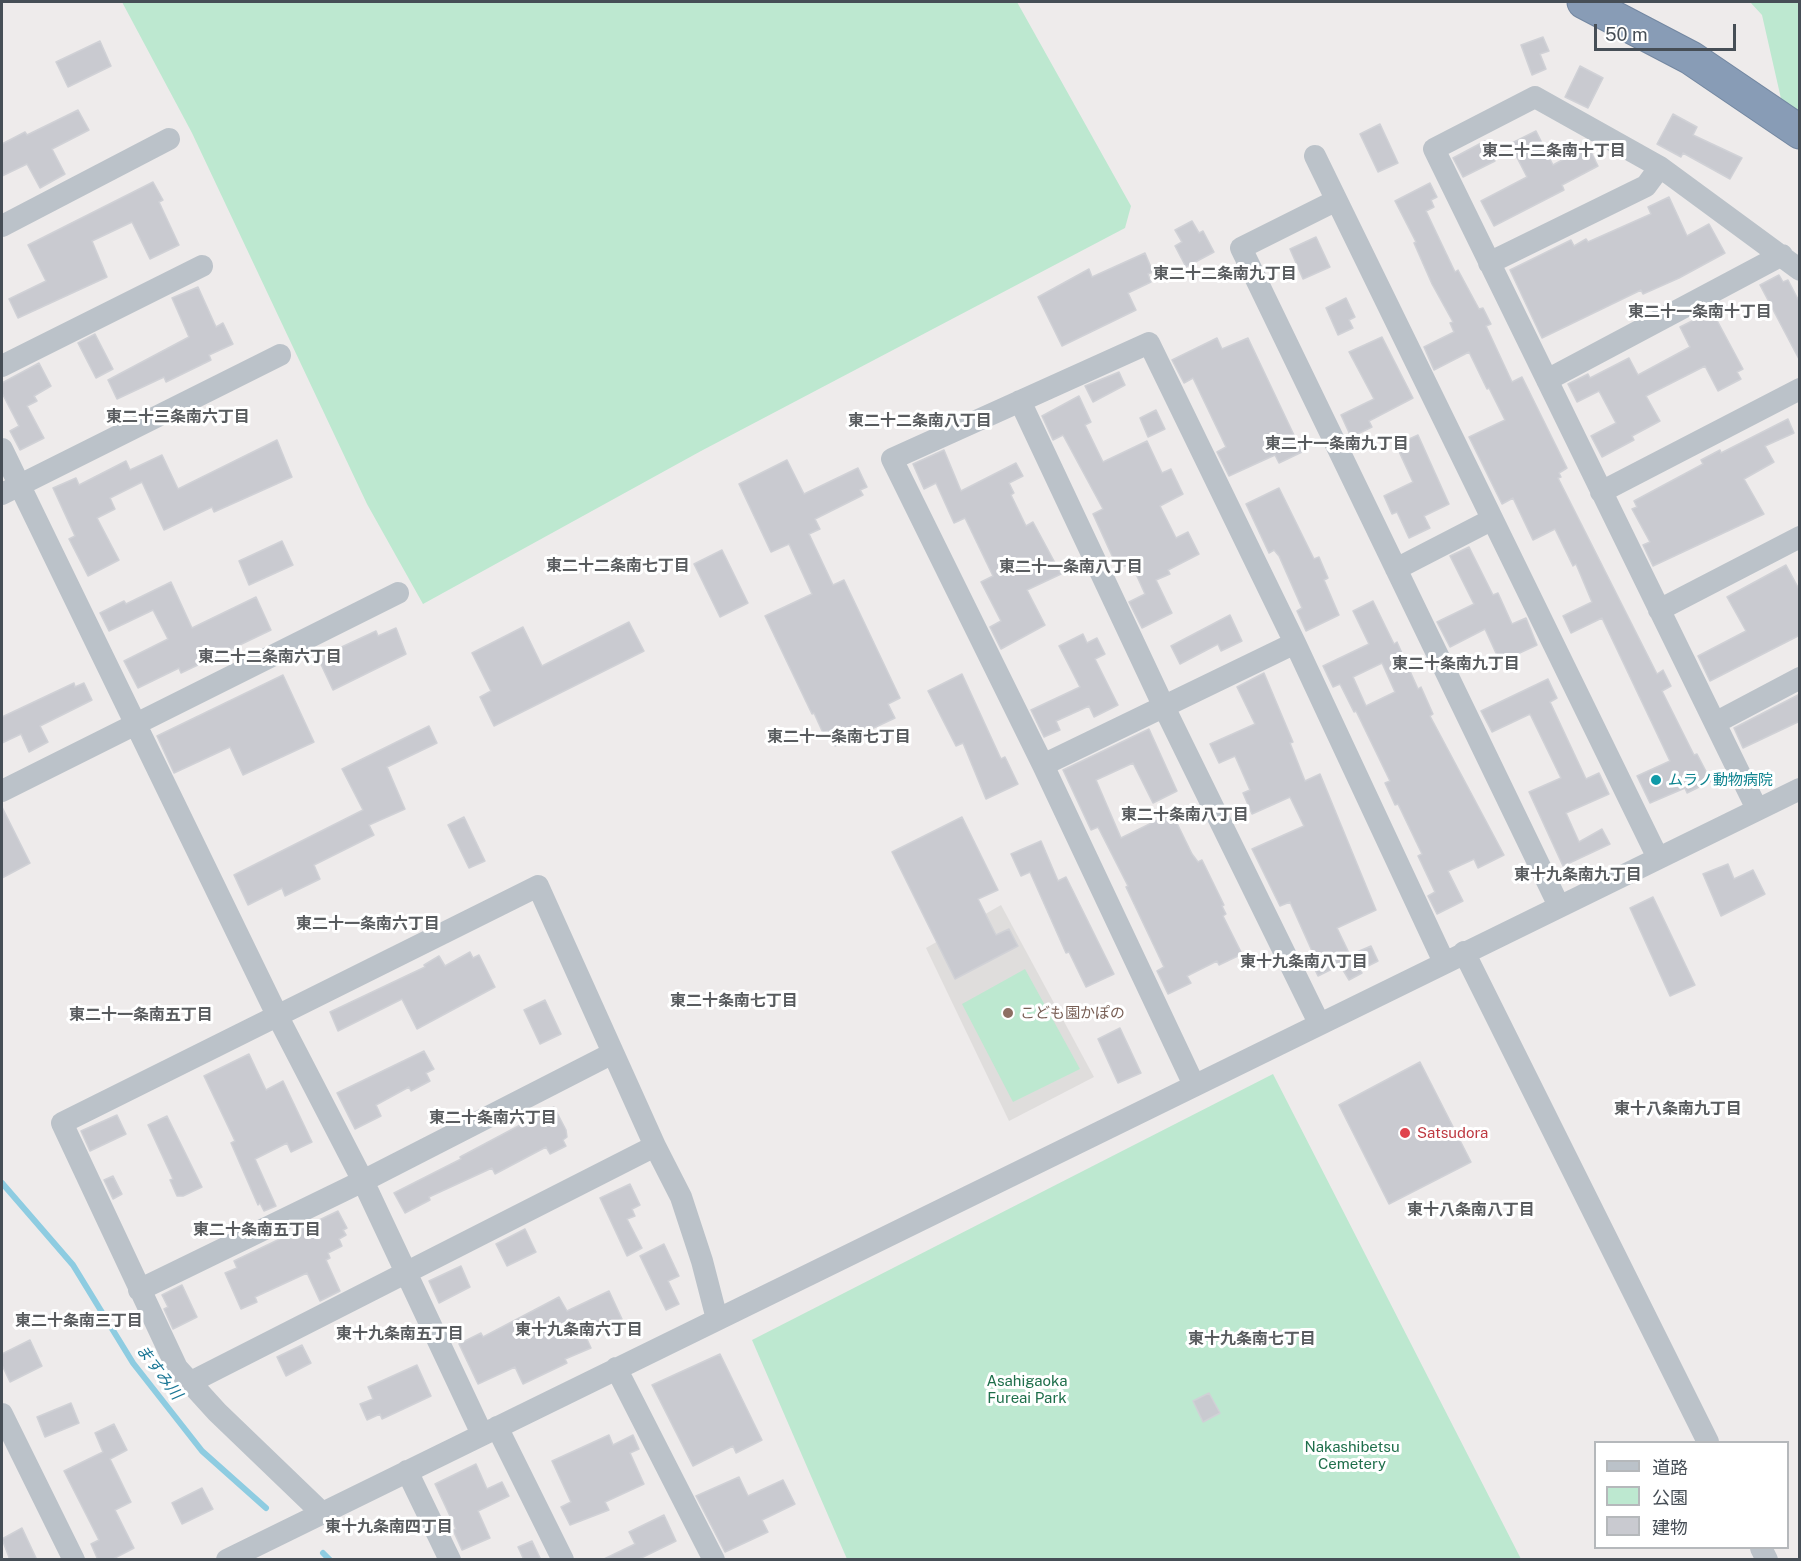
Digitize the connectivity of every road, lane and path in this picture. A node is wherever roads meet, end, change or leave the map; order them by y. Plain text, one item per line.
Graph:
1 (1584, 2) edge
2 (1800, 132) edge
3 (169, 139) dead end
4 (1315, 156) dead end
5 (1660, 167) junction
6 (1335, 201) junction
7 (2, 226) edge
8 (1782, 255) junction
9 (1489, 263) junction
10 (202, 266) dead end
11 (1800, 270) edge
12 (280, 356) dead end
13 (2, 366) edge
14 (1547, 380) junction
15 (1800, 389) edge
16 (1020, 401) junction
17 (2, 448) edge
18 (10, 490) edge
19 (1602, 492) junction
20 (1491, 519) junction
21 (1800, 537) edge
22 (1396, 570) junction
23 (398, 593) dead end
24 (1659, 610) junction
25 (1295, 643) junction
26 (1800, 678) edge
27 (1164, 706) junction
28 (1715, 723) junction
29 (136, 725) junction
30 (1043, 765) junction
31 (1800, 789) edge
32 (2, 791) edge
33 (1757, 809) junction
34 (1658, 858) junction
35 (1559, 906) junction
36 (1454, 957) junction
37 (277, 1015) junction
38 (1319, 1023) junction
39 (613, 1053) junction
40 (1194, 1085) junction
41 (656, 1146) junction
42 (363, 1181) junction
43 (406, 1274) junction
44 (139, 1290) junction
45 (717, 1319) junction
46 (616, 1368) junction
47 (189, 1383) junction
48 (2, 1414) edge
49 (490, 1430) junction
50 (1707, 1441) edge
51 (407, 1471) junction
52 (322, 1513) junction
53 (74, 1560) edge
54 (227, 1560) edge
55 (450, 1560) edge
56 (563, 1560) edge
57 (714, 1560) edge

1 - 2 highway
3 - 7 street
4 - 6 street
5 - 8 street
5 - 9 street
5 - 9 street
6 - 20 street
6 - 22 street
8 - 11 street
8 - 14 street
9 - 14 street
10 - 13 street
12 - 18 street
14 - 19 street
15 - 19 street
16 - 25 street
16 - 27 street
16 - 30 street
17 - 18 street
18 - 29 street
19 - 24 street
20 - 22 street
20 - 34 street
21 - 24 street
22 - 35 street
23 - 29 street
24 - 28 street
25 - 27 street
25 - 36 street
26 - 28 street
27 - 30 street
27 - 38 street
28 - 33 street
29 - 32 street
29 - 37 street
30 - 40 street
31 - 33 street
33 - 34 street
34 - 35 street
35 - 36 street
36 - 38 street
36 - 50 street
37 - 39 street
37 - 42 street
37 - 44 street
38 - 40 street
39 - 41 street
39 - 42 street
40 - 45 street
41 - 43 street
41 - 45 street
42 - 43 street
42 - 44 street
43 - 47 street
43 - 49 street
44 - 47 street
45 - 46 street
46 - 49 street
46 - 57 street
47 - 52 street
48 - 53 street
49 - 51 street
49 - 56 street
51 - 52 street
51 - 55 street
52 - 54 street

